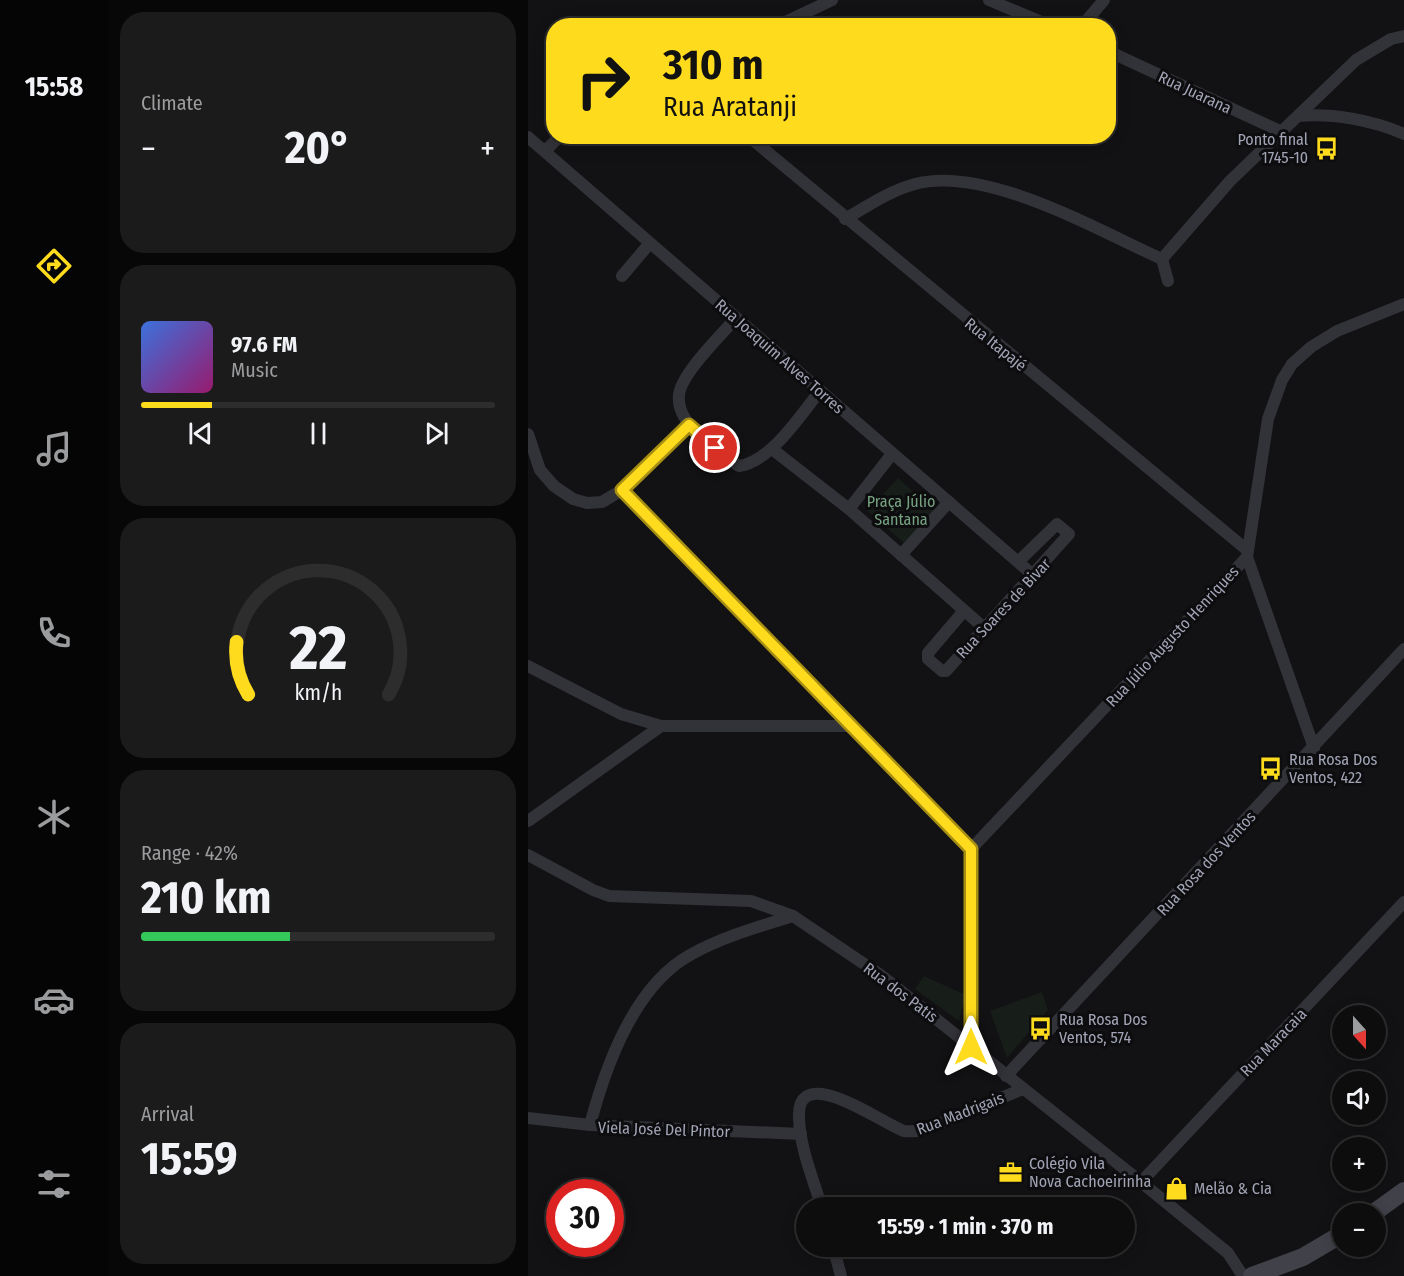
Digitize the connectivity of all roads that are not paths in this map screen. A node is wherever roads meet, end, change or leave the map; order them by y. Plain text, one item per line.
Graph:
1 (832, 0) edge
2 (989, 0) edge
3 (1104, 0) edge
4 (794, 18) edge
5 (1032, 18) edge
6 (1089, 18) edge
7 (1404, 36) edge
8 (1116, 55) edge
9 (1298, 116) junction
10 (1282, 132) junction
11 (1404, 134) edge
12 (528, 136) edge
13 (552, 144) edge
14 (757, 144) edge
15 (545, 151) junction
16 (845, 219) junction
17 (650, 243) junction
18 (1162, 259) junction
19 (622, 276) dead end
20 (1168, 281) dead end
21 (1404, 304) edge
22 (736, 318) junction
23 (820, 391) junction
24 (689, 425) junction
25 (528, 434) edge
26 (772, 449) junction
27 (892, 453) junction
28 (622, 490) junction
29 (949, 502) junction
30 (849, 509) junction
31 (1247, 553) junction
32 (901, 555) junction
33 (1019, 561) junction
34 (1033, 575) junction
35 (963, 612) junction
36 (983, 627) junction
37 (1404, 650) edge
38 (528, 666) edge
39 (661, 726) junction
40 (851, 726) junction
41 (1314, 748) junction
42 (528, 821) edge
43 (971, 849) junction
44 (528, 855) edge
45 (1404, 902) edge
46 (793, 916) junction
47 (971, 1047) junction
48 (1006, 1076) junction
49 (1023, 1089) junction
50 (528, 1118) edge
51 (590, 1125) junction
52 (801, 1134) junction
53 (1141, 1182) junction
54 (1404, 1191) edge
55 (819, 1197) edge
56 (1386, 1204) edge
57 (1332, 1240) edge
58 (836, 1257) edge
59 (841, 1276) edge
60 (1243, 1276) edge
61 (1252, 1276) edge

1 - 4 street
2 - 5 street
3 - 6 street
7 - 9 street
8 - 10 street, Rua Juarana
9 - 10 street
9 - 11 street
10 - 18 street
12 - 15 street, Rua Joaquim Alves Torres
13 - 15 street
14 - 16 street, Rua Itapajé
15 - 17 street, Rua Joaquim Alves Torres
16 - 18 street
16 - 31 street, Rua Itapajé
17 - 19 street
17 - 22 street, Rua Joaquim Alves Torres
18 - 20 street
21 - 31 street, Rua Júlio Augusto Henriques
22 - 23 street, Rua Joaquim Alves Torres
22 - 24 street
23 - 26 street
23 - 27 street, Rua Joaquim Alves Torres
24 - 26 street
24 - 28 street
25 - 28 street
26 - 30 street
27 - 29 street, Rua Joaquim Alves Torres
27 - 30 street
28 - 40 street
29 - 32 street
29 - 33 street, Rua Joaquim Alves Torres
30 - 32 street
31 - 41 street
31 - 43 street, Rua Júlio Augusto Henriques
32 - 35 street
33 - 34 street, Rua Joaquim Alves Torres
33 - 34 street, Rua Soares de Bivar
34 - 36 street, Rua Soares de Bivar
35 - 36 street
35 - 36 street, Rua Soares de Bivar
37 - 41 street, Rua Rosa dos Ventos
38 - 39 street
39 - 40 street
39 - 42 street
40 - 43 street
41 - 48 street, Rua Rosa dos Ventos
43 - 47 street
44 - 46 street, Rua dos Patis
45 - 53 street, Rua Maracaia
46 - 47 street, Rua dos Patis
46 - 51 street
47 - 48 street, Rua dos Patis
48 - 49 street, Rua dos Patis
49 - 52 street, Rua Madrigais
49 - 53 street, Rua dos Patis
50 - 51 street, Viela José Del Pintor
51 - 52 street, Viela José Del Pintor
52 - 55 street, Rua Madrigais
53 - 60 street, Rua dos Patis
54 - 56 main road
57 - 61 main road
58 - 59 street

